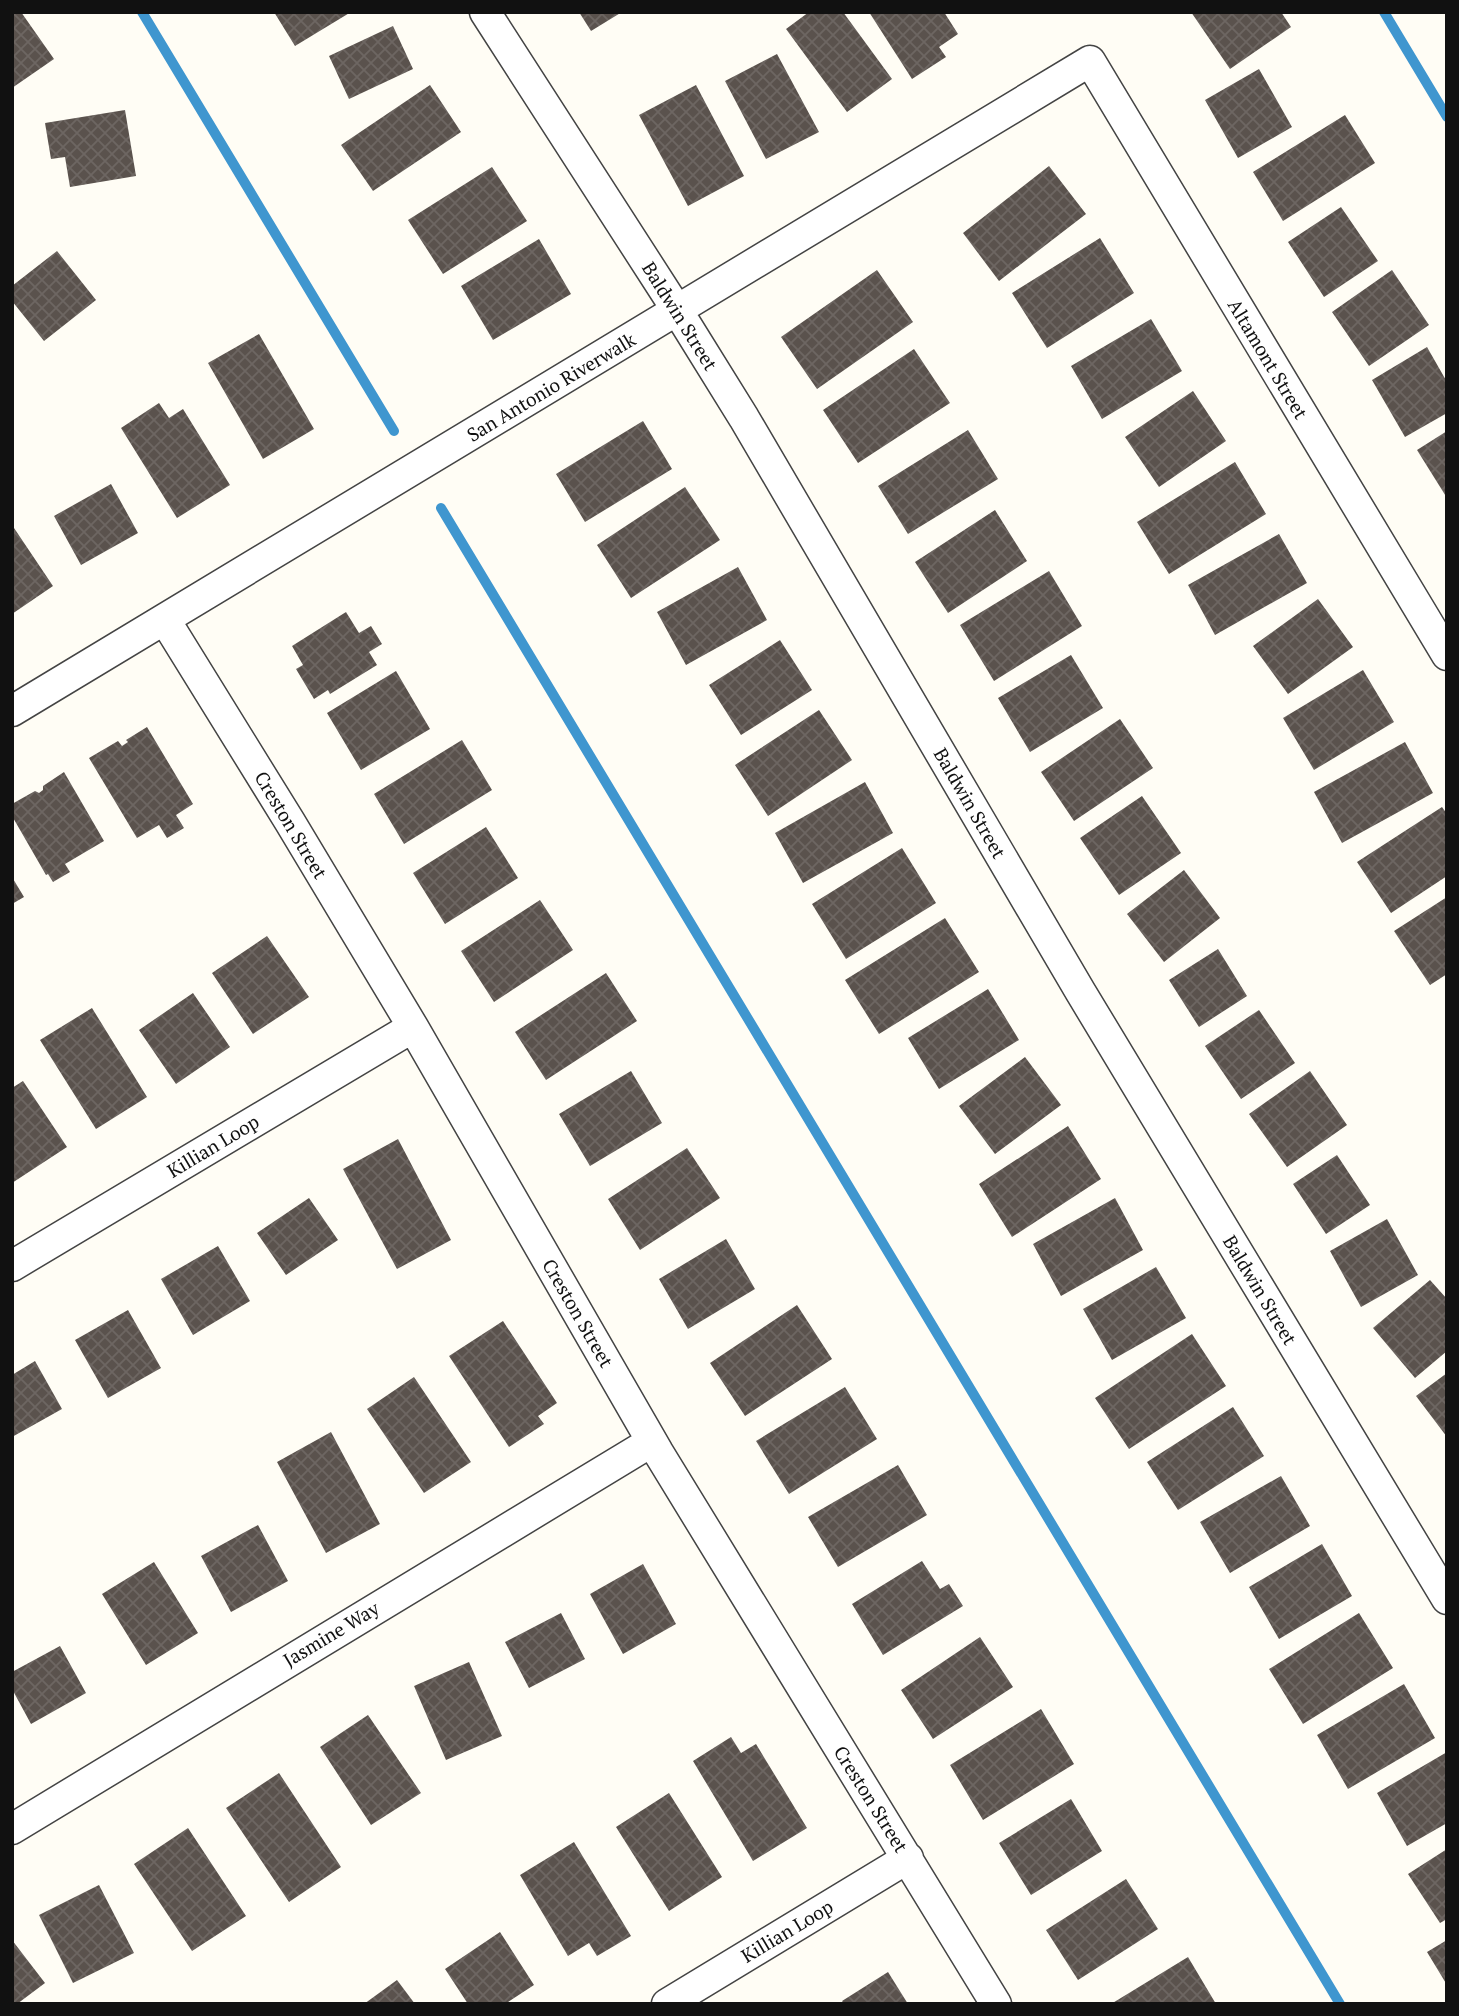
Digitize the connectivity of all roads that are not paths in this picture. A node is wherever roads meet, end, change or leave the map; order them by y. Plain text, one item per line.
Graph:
1 (485, 12) edge
2 (1090, 61) joint
3 (677, 310) junction
4 (165, 620) junction
5 (1447, 655) edge
6 (12, 711) edge
7 (413, 1027) junction
8 (12, 1266) edge
9 (651, 1441) junction
10 (1447, 1600) edge
11 (12, 1829) edge
12 (908, 1858) junction
13 (667, 2004) edge
14 (996, 2004) edge

1 - 3 street, Baldwin Street
2 - 3 street, San Antonio Riverwalk
2 - 5 street, Altamont Street
3 - 4 street, San Antonio Riverwalk
3 - 10 street, Baldwin Street
4 - 6 street, San Antonio Riverwalk
4 - 7 street, Creston Street
7 - 8 street, Killian Loop
7 - 9 street, Creston Street
9 - 11 street, Jasmine Way
9 - 12 street, Creston Street
12 - 13 street, Killian Loop
12 - 14 street, Creston Street

